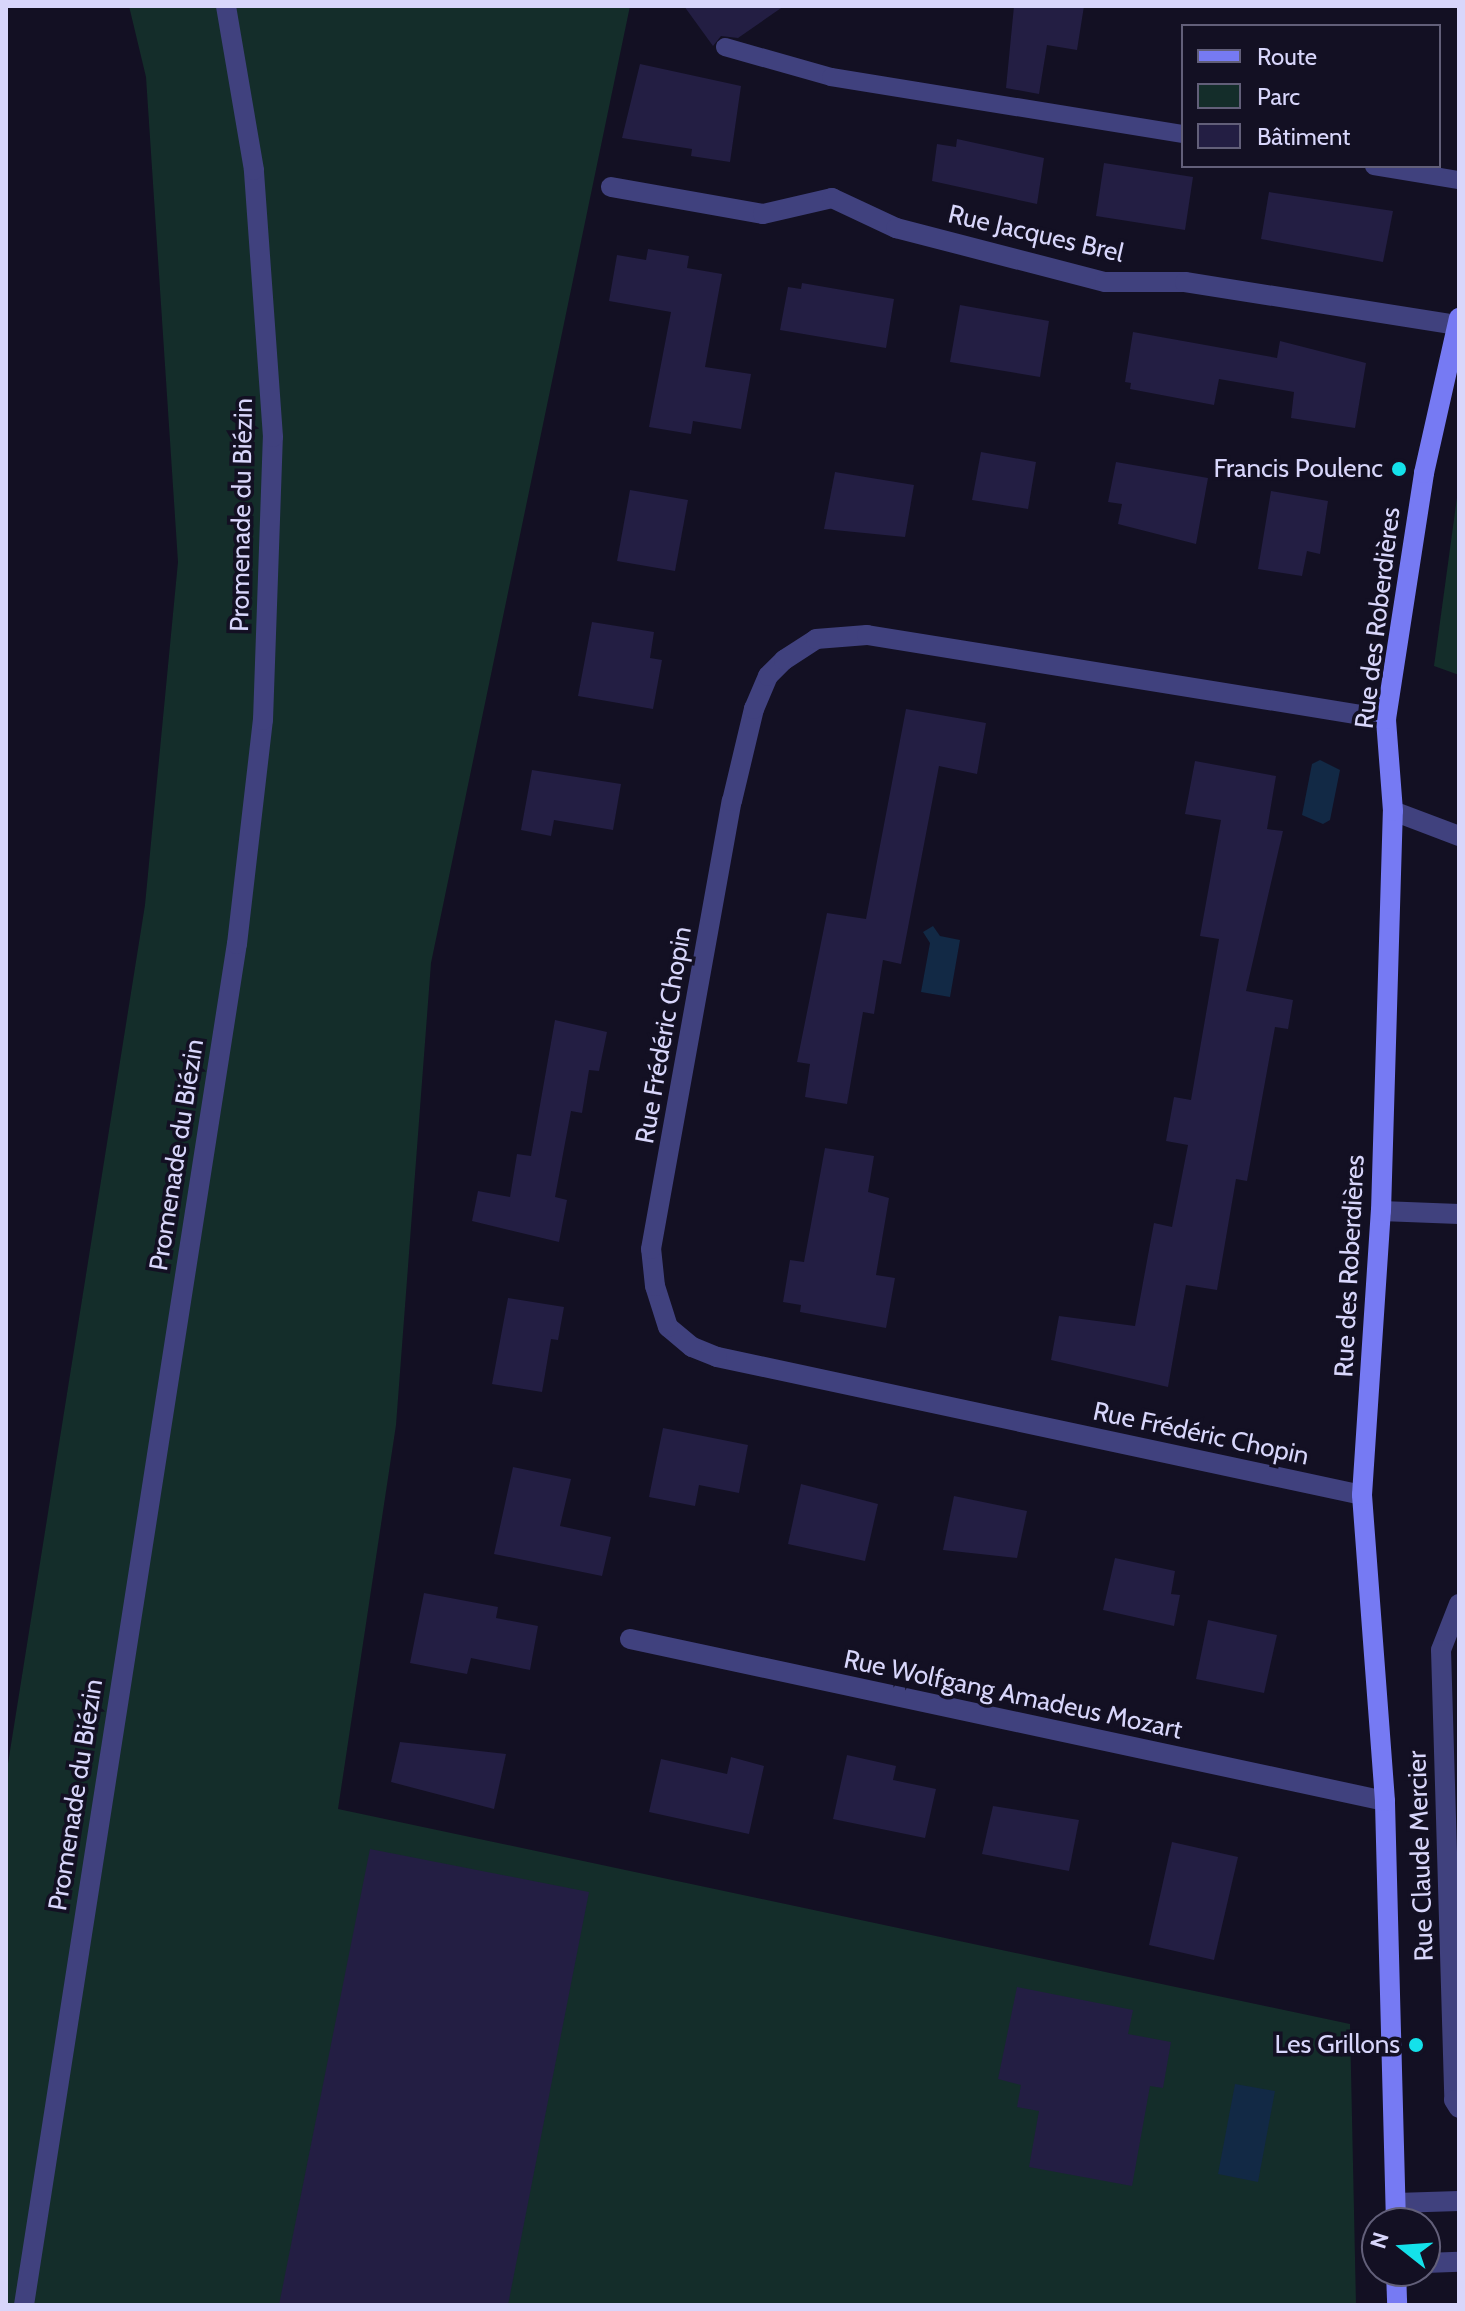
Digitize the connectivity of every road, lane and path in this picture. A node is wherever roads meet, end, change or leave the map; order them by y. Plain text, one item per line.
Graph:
1 (226, 6) edge
2 (725, 47) dead end
3 (1181, 134) edge
4 (1386, 168) edge
5 (1459, 180) edge
6 (611, 187) dead end
7 (1458, 321) edge
8 (1386, 719) junction
9 (1393, 811) junction
10 (1459, 836) edge
11 (1381, 1211) junction
12 (1459, 1214) edge
13 (1362, 1495) junction
14 (1459, 1604) edge
15 (630, 1639) dead end
16 (1385, 1801) junction
17 (1459, 2108) edge
18 (1459, 2201) edge
19 (1396, 2207) edge
20 (1428, 2207) edge
21 (24, 2305) edge

1 - 21 street, Promenade du Biézin
2 - 3 lane
4 - 5 lane
6 - 7 street, Rue Jacques Brel
7 - 8 street, Rue des Roberdières
8 - 9 street, Rue des Roberdières
8 - 13 street, Rue Frédéric Chopin
9 - 10 street
9 - 11 street, Rue des Roberdières
11 - 12 street
11 - 13 street, Rue des Roberdières
13 - 16 street, Rue des Roberdières
14 - 17 street, Rue Claude Mercier
15 - 16 street, Rue Wolfgang Amadeus Mozart
16 - 19 street, Rue des Roberdières
18 - 20 street

